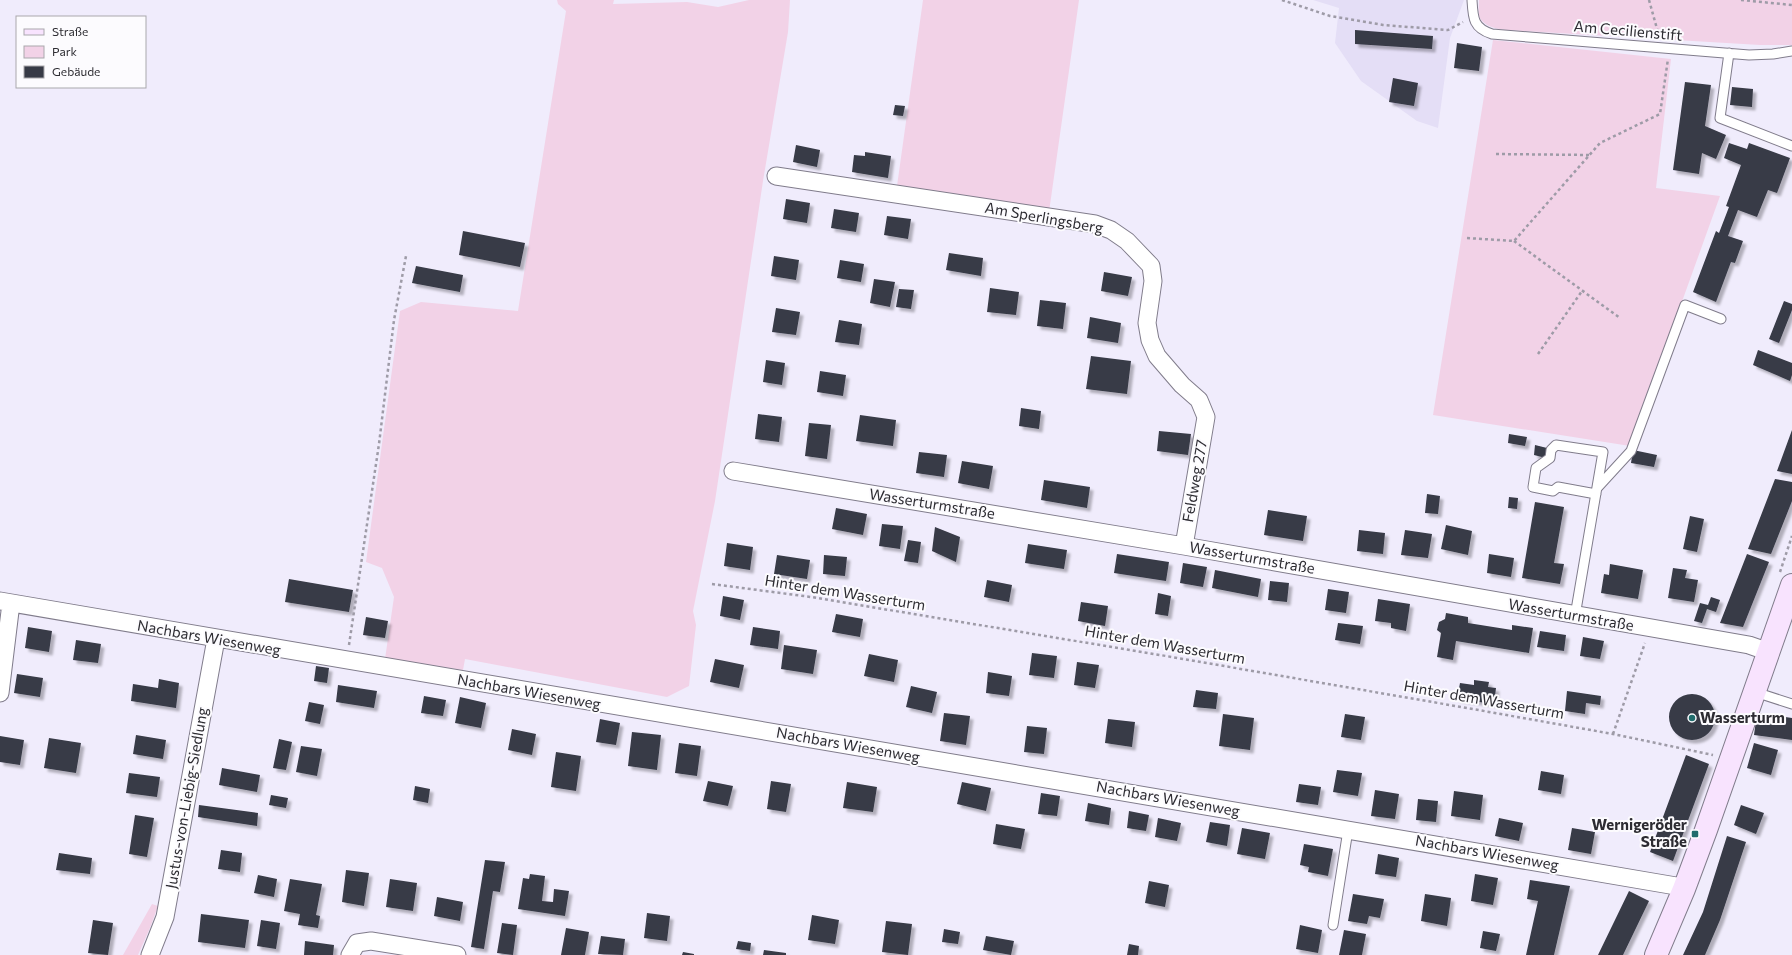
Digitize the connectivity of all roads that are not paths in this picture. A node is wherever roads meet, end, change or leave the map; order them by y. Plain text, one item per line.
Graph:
1 (1472, 0) edge
2 (1792, 51) edge
3 (1729, 53) junction
4 (1792, 146) edge
5 (776, 176) dead end
6 (1721, 319) dead end
7 (1206, 417) joint
8 (733, 471) dead end
9 (1597, 491) junction
10 (1184, 546) junction
11 (1792, 585) edge
12 (6, 602) edge
13 (1576, 616) junction
14 (216, 639) junction
15 (1769, 652) junction
16 (1755, 692) junction
17 (0, 693) edge
18 (1792, 704) edge
19 (1348, 830) junction
20 (1684, 889) junction
21 (1333, 925) dead end
22 (150, 955) edge
23 (350, 955) edge
24 (457, 955) edge
25 (1656, 955) edge

1 - 3 lane, Am Cecilienstift
2 - 3 lane, Am Cecilienstift
3 - 4 lane
5 - 7 street, Am Sperlingsberg
6 - 9 lane
7 - 10 street, Feldweg 277
8 - 10 street, Wasserturmstraße
9 - 9 lane
9 - 13 lane
10 - 13 street, Wasserturmstraße
11 - 15 street
12 - 14 street, Nachbars Wiesenweg
12 - 17 street, Nachbars Wiesenweg
13 - 15 street, Wasserturmstraße
14 - 19 street, Nachbars Wiesenweg
14 - 22 street, Justus-von-Liebig-Siedlung
15 - 16 street
16 - 18 lane
16 - 20 street
19 - 20 street, Nachbars Wiesenweg
19 - 21 lane
20 - 25 street
23 - 24 street

